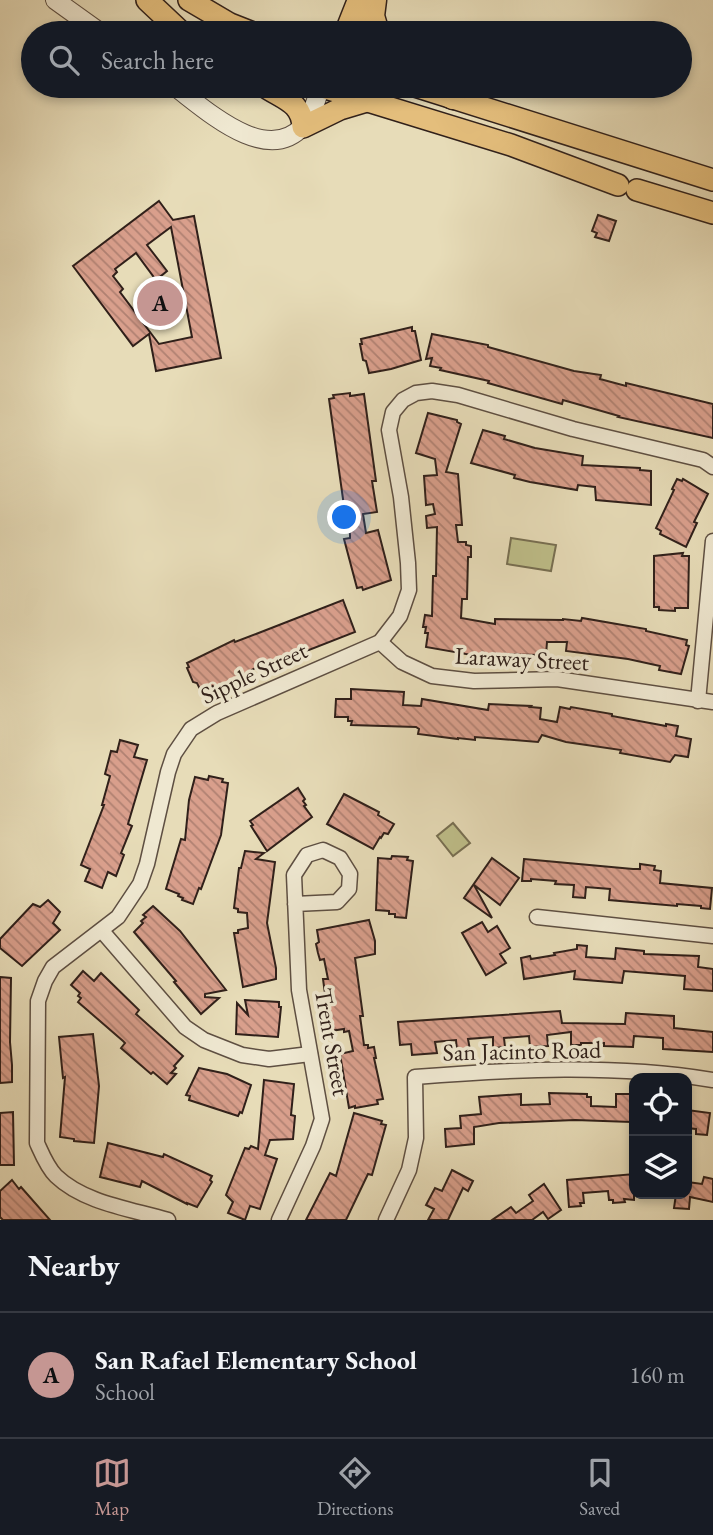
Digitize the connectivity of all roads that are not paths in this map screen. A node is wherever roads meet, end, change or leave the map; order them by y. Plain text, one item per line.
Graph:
1 (55, 0) edge
2 (146, 0) edge
3 (189, 0) edge
4 (360, 0) edge
5 (374, 0) edge
6 (84, 21) edge
7 (169, 21) edge
8 (225, 21) edge
9 (352, 21) edge
10 (373, 21) edge
11 (191, 98) edge
12 (283, 98) edge
13 (317, 98) edge
14 (363, 98) edge
15 (464, 98) edge
16 (370, 100) junction
17 (303, 127) junction
18 (713, 180) edge
19 (713, 213) edge
20 (713, 467) edge
21 (713, 541) edge
22 (380, 642) junction
23 (706, 701) edge
24 (295, 904) junction
25 (537, 917) dead end
26 (102, 931) junction
27 (713, 936) edge
28 (310, 1054) junction
29 (713, 1080) edge
30 (168, 1220) edge
31 (279, 1220) edge
32 (386, 1220) edge

1 - 6 street
2 - 7 main road
3 - 8 main road
4 - 9 highway
5 - 10 highway
11 - 17 street
12 - 17 main road
13 - 17 street
14 - 16 main road
15 - 18 main road
16 - 17 main road
16 - 19 main road
20 - 22 street, Sipple Street
21 - 23 street
22 - 23 street, Laraway Street
22 - 26 street, Sipple Street
24 - 24 street, Trent Street
24 - 28 street, Trent Street
25 - 27 street
26 - 28 street
26 - 30 street, Sipple Street
28 - 31 street, Trent Street
29 - 32 street, San Jacinto Road

